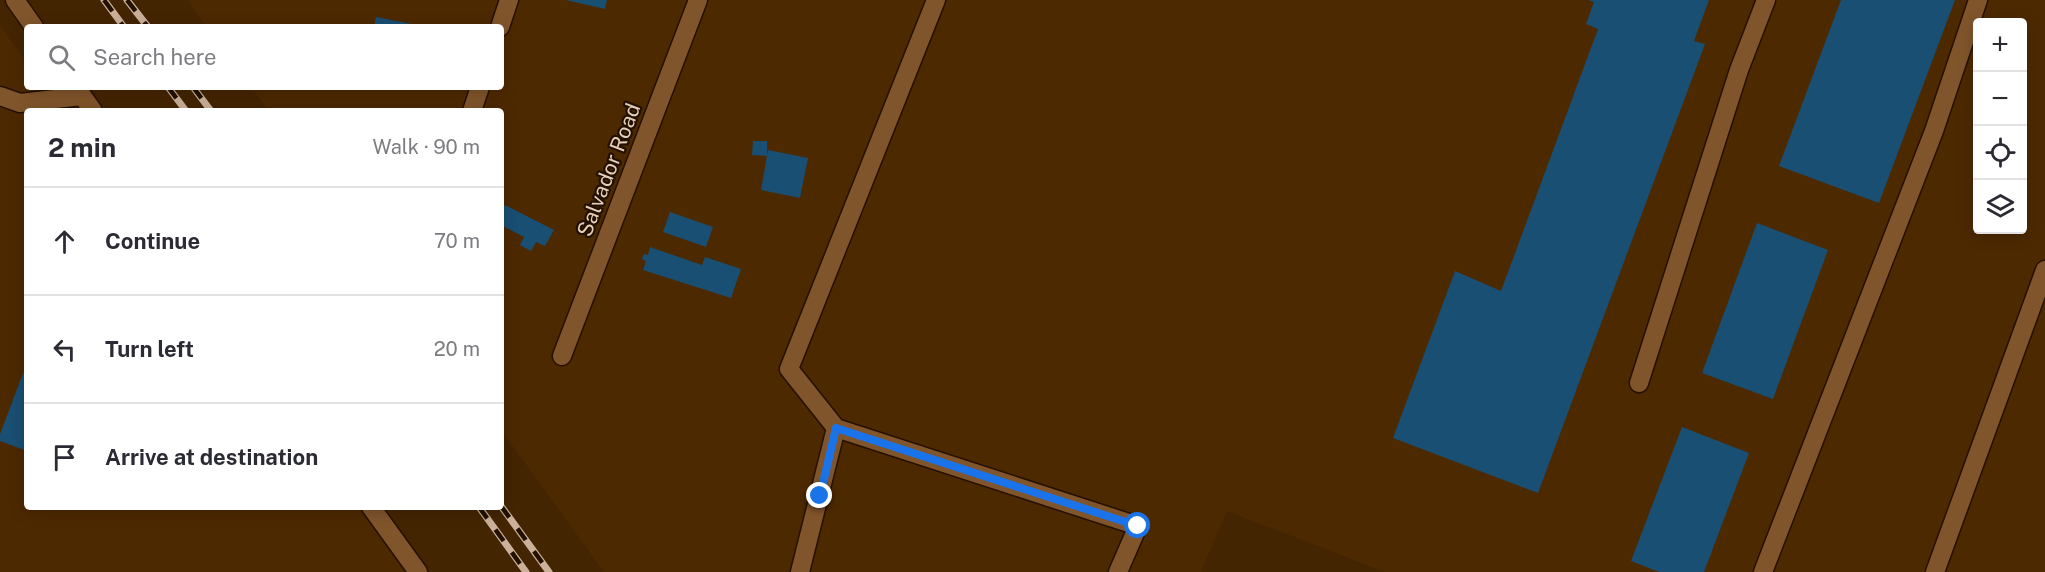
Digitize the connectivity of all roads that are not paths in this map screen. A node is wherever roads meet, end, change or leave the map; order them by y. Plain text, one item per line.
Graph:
1 (15, 0) edge
2 (508, 0) edge
3 (698, 0) edge
4 (936, 0) edge
5 (1766, 0) edge
6 (1978, 0) edge
7 (32, 24) edge
8 (501, 24) edge
9 (479, 90) edge
10 (79, 91) edge
11 (0, 96) edge
12 (91, 108) edge
13 (473, 108) edge
14 (2045, 270) edge
15 (562, 356) dead end
16 (1640, 383) dead end
17 (836, 428) junction
18 (373, 510) edge
19 (418, 572) edge
20 (800, 572) edge
21 (1118, 572) edge
22 (1763, 572) edge
23 (1935, 572) edge

1 - 7 street
2 - 8 street
3 - 15 street, Salvador Road
4 - 17 street
5 - 16 street
6 - 22 street
9 - 13 street
10 - 11 street
10 - 12 street
14 - 23 street
17 - 20 street
17 - 21 street
18 - 19 street

